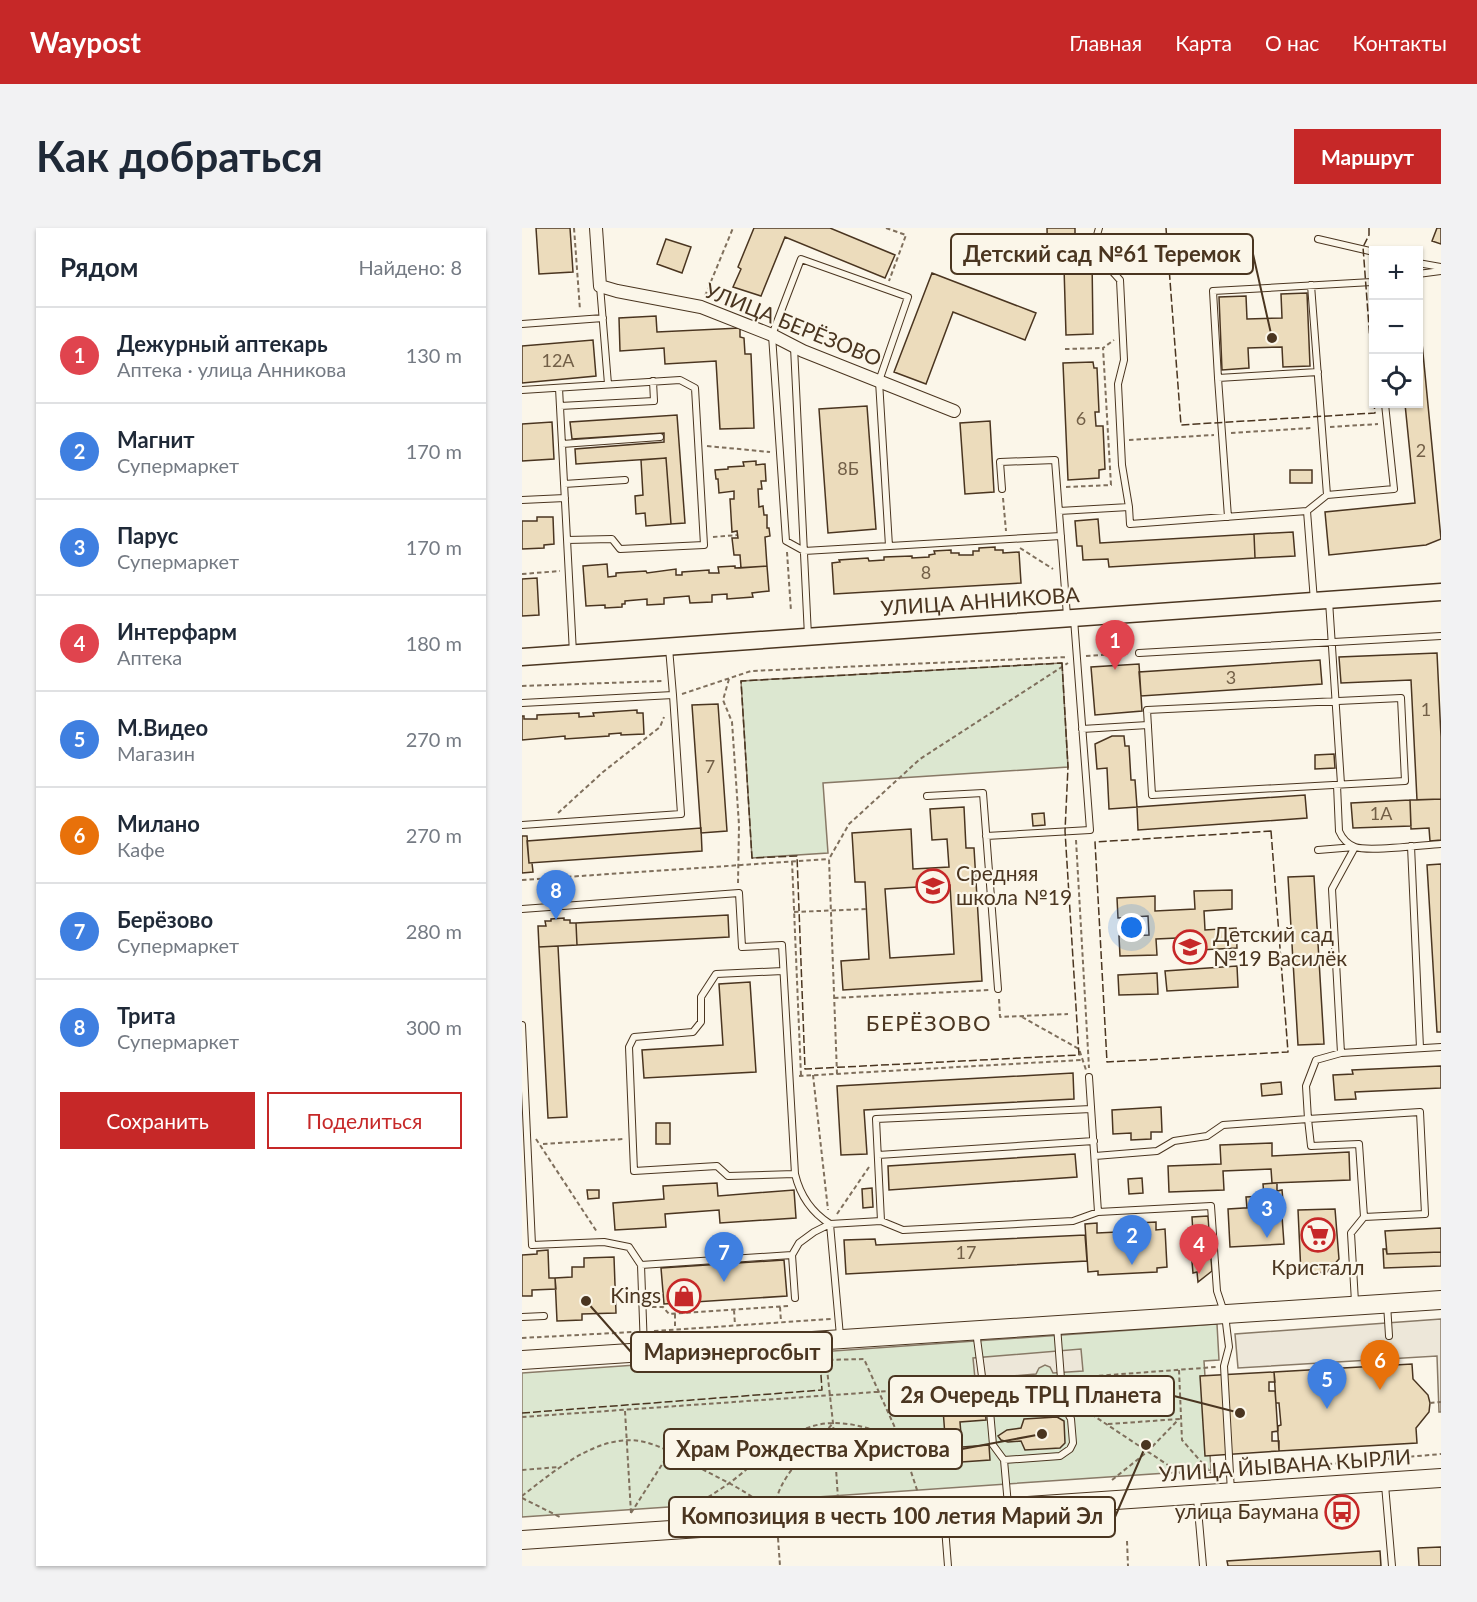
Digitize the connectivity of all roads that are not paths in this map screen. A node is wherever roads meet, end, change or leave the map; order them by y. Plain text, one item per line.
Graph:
1 (596, 228) edge
2 (1099, 228) edge
3 (1318, 239) dead end
4 (1369, 251) edge
5 (1423, 264) edge
6 (1441, 269) edge
7 (1423, 273) edge
8 (1369, 282) edge
9 (1311, 285) junction
10 (600, 286) junction
11 (603, 318) junction
12 (522, 324) edge
13 (772, 335) junction
14 (794, 346) junction
15 (1318, 372) junction
16 (1218, 378) junction
17 (653, 381) junction
18 (879, 381) junction
19 (608, 384) junction
20 (559, 388) junction
21 (522, 390) edge
22 (560, 406) junction
23 (1385, 408) edge
24 (954, 411) dead end
25 (660, 437) dead end
26 (562, 444) junction
27 (625, 480) dead end
28 (564, 484) junction
29 (1002, 489) road end
30 (1327, 495) junction
31 (565, 498) junction
32 (522, 500) edge
33 (1128, 507) junction
34 (1059, 511) junction
35 (1307, 511) junction
36 (1228, 517) junction
37 (1061, 536) junction
38 (567, 540) junction
39 (889, 546) junction
40 (804, 551) junction
41 (1441, 592) edge
42 (1322, 601) junction
43 (1071, 618) junction
44 (1441, 636) edge
45 (808, 637) junction
46 (1332, 642) junction
47 (669, 647) junction
48 (1139, 653) road end
49 (573, 654) junction
50 (522, 657) edge
51 (673, 695) junction
52 (1335, 701) junction
53 (522, 703) edge
54 (1148, 725) junction
55 (1082, 729) junction
56 (1339, 784) junction
57 (927, 796) dead end
58 (522, 825) edge
59 (986, 836) junction
60 (1441, 844) edge
61 (1411, 846) junction
62 (1355, 847) junction
63 (1318, 850) dead end
64 (522, 909) edge
65 (783, 971) junction
66 (998, 989) road end
67 (522, 1025) edge
68 (1441, 1047) edge
69 (1420, 1048) junction
70 (1341, 1053) junction
71 (1089, 1077) road end
72 (524, 1099) edge
73 (1091, 1109) junction
74 (1308, 1119) junction
75 (1094, 1141) junction
76 (878, 1155) junction
77 (1095, 1156) junction
78 (795, 1173) junction
79 (1098, 1212) junction
80 (1364, 1217) junction
81 (881, 1221) junction
82 (830, 1224) junction
83 (792, 1255) junction
84 (641, 1265) junction
85 (795, 1298) road end
86 (1441, 1300) edge
87 (1387, 1304) junction
88 (1355, 1306) junction
89 (1225, 1315) junction
90 (544, 1316) dead end
91 (522, 1317) edge
92 (1057, 1326) junction
93 (976, 1331) junction
94 (1389, 1336) dead end
95 (840, 1340) junction
96 (645, 1352) junction
97 (522, 1360) edge
98 (983, 1384) dead end
99 (1063, 1405) junction
100 (1004, 1460) junction
101 (1441, 1478) edge
102 (1385, 1482) junction
103 (1231, 1492) junction
104 (1197, 1494) junction
105 (1008, 1507) junction
106 (944, 1511) junction
107 (522, 1540) edge
108 (948, 1566) edge
109 (1203, 1566) edge
110 (1392, 1566) edge

1 - 10 street
2 - 33 lane
3 - 4 lane
5 - 6 lane
6 - 7 lane
8 - 9 lane
9 - 15 lane
9 - 16 lane
10 - 11 lane
10 - 13 street, УЛИЦА БЕРЁЗОВО
11 - 12 lane
11 - 19 lane
13 - 14 street, УЛИЦА БЕРЁЗОВО
13 - 18 lane
13 - 40 lane
14 - 18 street, УЛИЦА БЕРЁЗОВО
14 - 40 lane
15 - 16 lane
15 - 30 lane
16 - 36 lane
17 - 19 lane
17 - 22 lane
17 - 38 lane
18 - 24 street, УЛИЦА БЕРЁЗОВО
18 - 39 lane
19 - 20 lane
20 - 21 lane
20 - 22 lane
22 - 26 lane
23 - 30 lane
25 - 26 lane
26 - 28 lane
27 - 28 lane
28 - 31 lane
29 - 34 lane
30 - 35 lane
31 - 32 lane
31 - 38 lane
33 - 34 lane
33 - 36 lane
34 - 37 lane
35 - 36 lane
35 - 42 lane
37 - 39 lane
37 - 43 lane
38 - 49 lane
39 - 40 lane
40 - 45 lane
41 - 42 street, УЛИЦА АННИКОВА
42 - 43 street, УЛИЦА АННИКОВА
42 - 46 lane
43 - 45 street, УЛИЦА АННИКОВА
43 - 55 lane
44 - 46 lane
45 - 47 street, УЛИЦА АННИКОВА
46 - 48 lane
46 - 52 lane
47 - 49 street, УЛИЦА АННИКОВА
47 - 51 lane
49 - 50 street, УЛИЦА АННИКОВА
51 - 53 lane
51 - 58 lane
52 - 54 lane
52 - 56 lane
52 - 56 lane
54 - 55 lane
54 - 56 lane
55 - 59 lane
56 - 62 lane
57 - 59 lane
59 - 66 lane
60 - 61 lane
61 - 62 lane
61 - 69 lane
62 - 63 lane
62 - 70 lane
64 - 65 lane
65 - 78 lane
65 - 78 lane
67 - 72 lane
68 - 69 lane
69 - 70 lane
70 - 74 lane
71 - 73 lane
72 - 84 lane
73 - 75 lane
73 - 76 lane
74 - 77 lane
74 - 80 lane
74 - 80 lane
75 - 76 lane
75 - 77 lane
76 - 81 lane
77 - 79 lane
78 - 82 lane
79 - 81 lane
79 - 89 lane
80 - 88 lane
81 - 82 lane
82 - 83 lane
82 - 95 lane
83 - 84 lane
83 - 85 lane
84 - 96 lane
86 - 87 main road
87 - 88 main road
87 - 94 lane
88 - 89 main road
89 - 92 main road
89 - 103 lane
90 - 91 lane
92 - 93 main road
92 - 99 lane
93 - 95 main road
93 - 98 lane
95 - 96 main road
96 - 97 main road
99 - 100 lane
99 - 100 lane
100 - 105 lane
101 - 102 main road, УЛИЦА ЙЫВАНА КЫРЛИ
102 - 103 main road, УЛИЦА ЙЫВАНА КЫРЛИ
102 - 110 lane
103 - 104 main road, УЛИЦА ЙЫВАНА КЫРЛИ
104 - 105 main road, УЛИЦА ЙЫВАНА КЫРЛИ
104 - 109 lane
105 - 106 main road, УЛИЦА ЙЫВАНА КЫРЛИ
106 - 107 main road, УЛИЦА ЙЫВАНА КЫРЛИ
106 - 108 lane

